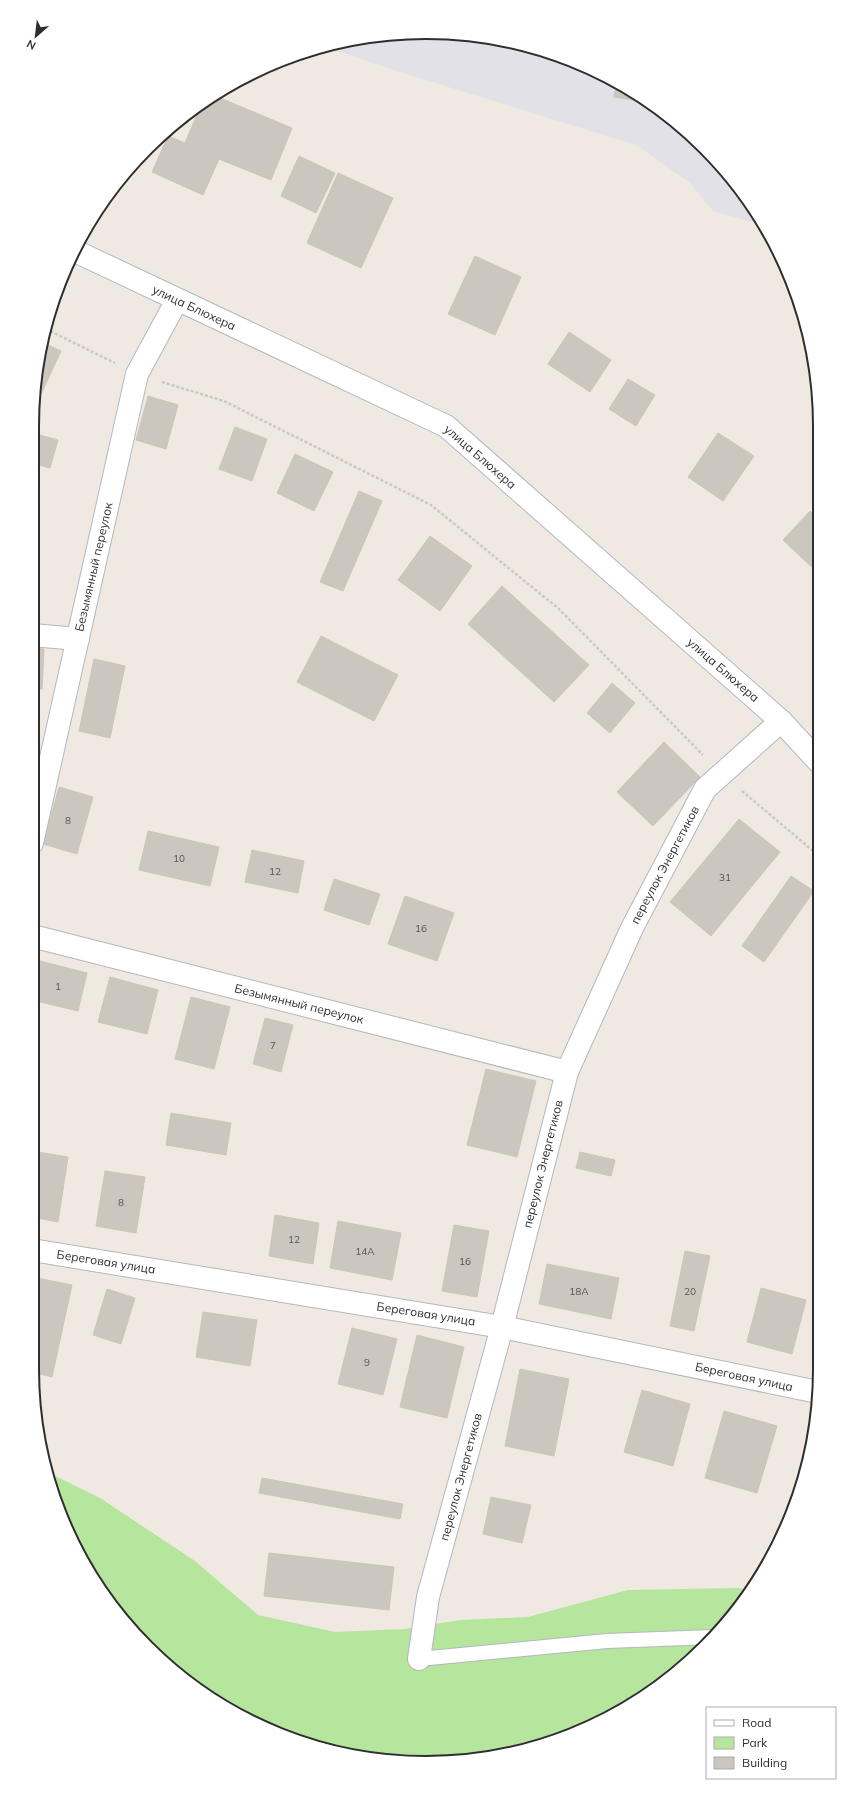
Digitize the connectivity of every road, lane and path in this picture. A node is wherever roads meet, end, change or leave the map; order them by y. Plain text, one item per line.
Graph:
1 (80, 253) edge
2 (177, 300) junction
3 (51, 331) edge
4 (137, 374) junction
5 (39, 636) edge
6 (78, 639) junction
7 (781, 721) junction
8 (813, 756) edge
9 (722, 774) junction
10 (39, 812) edge
11 (813, 851) edge
12 (39, 938) edge
13 (567, 1072) junction
14 (39, 1251) edge
15 (502, 1327) junction
16 (812, 1391) edge
17 (705, 1637) edge
18 (418, 1659) joint

1 - 2 street, улица Блюхера
2 - 4 street, Безымянный переулок
2 - 7 street, улица Блюхера
3 - 4 path
4 - 6 street, Безымянный переулок
4 - 9 path
5 - 6 street
6 - 10 street, Безымянный переулок
7 - 8 street, улица Блюхера
7 - 9 street, переулок Энергетиков
9 - 11 path
9 - 13 street, переулок Энергетиков
12 - 13 street, Безымянный переулок
13 - 15 street, переулок Энергетиков
14 - 15 street, Береговая улица
15 - 16 street, Береговая улица
15 - 18 street, переулок Энергетиков
17 - 18 lane

